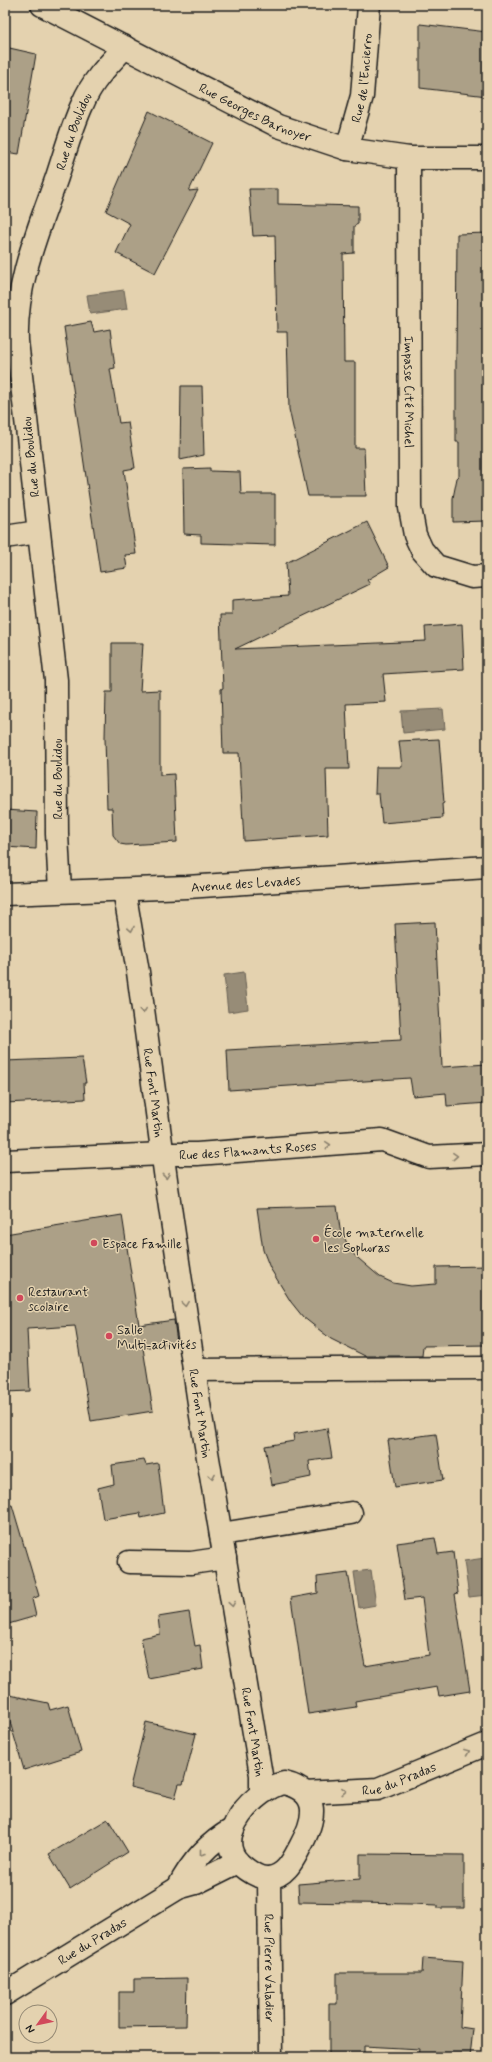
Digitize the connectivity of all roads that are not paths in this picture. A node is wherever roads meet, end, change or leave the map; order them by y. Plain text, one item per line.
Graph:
1 (42, 5) edge
2 (369, 5) edge
3 (125, 47) junction
4 (347, 149) junction
5 (409, 158) junction
6 (487, 158) edge
7 (38, 532) junction
8 (5, 537) edge
9 (487, 576) edge
10 (487, 867) edge
11 (124, 890) junction
12 (60, 891) junction
13 (5, 894) edge
14 (163, 1154) junction
15 (487, 1154) edge
16 (5, 1161) edge
17 (487, 1368) edge
18 (194, 1370) junction
19 (351, 1513) dead end
20 (221, 1534) junction
21 (225, 1558) junction
22 (130, 1562) dead end
23 (487, 1744) edge
24 (261, 1792) junction
25 (305, 1793) junction
26 (233, 1829) junction
27 (238, 1862) junction
28 (269, 1878) junction
29 (178, 1888) junction
30 (5, 1994) edge
31 (271, 2057) edge

1 - 3 street, Rue Georges Barnoyer
2 - 4 street, Rue de l'Encierro
3 - 4 street, Rue Georges Barnoyer
3 - 7 street, Rue du Boulidou
4 - 5 street, Rue Georges Barnoyer
5 - 6 street, Rue Georges Barnoyer
5 - 9 street, Impasse Cité Michel
7 - 8 street
7 - 12 street, Rue du Boulidou
10 - 11 street, Avenue des Levades
11 - 12 street, Avenue des Levades
11 -> 14 street, Rue Font Martin
12 - 13 street, Avenue des Levades
14 -> 15 street, Rue des Flamants Roses
14 - 16 street, Rue des Flamants Roses
14 -> 18 street, Rue Font Martin
17 - 18 street
18 -> 20 street, Rue Font Martin
19 - 20 street
20 - 21 street, Rue Font Martin
21 - 22 street
21 -> 24 street, Rue Font Martin
25 -> 23 street, Rue du Pradas
24 - 25 street
24 - 26 street
25 - 28 street
26 - 27 street
26 -> 29 street, Rue du Pradas
27 - 28 street
27 - 29 street, Rue du Pradas
28 - 31 street, Rue Pierre Valadier
29 - 30 street, Rue du Pradas

